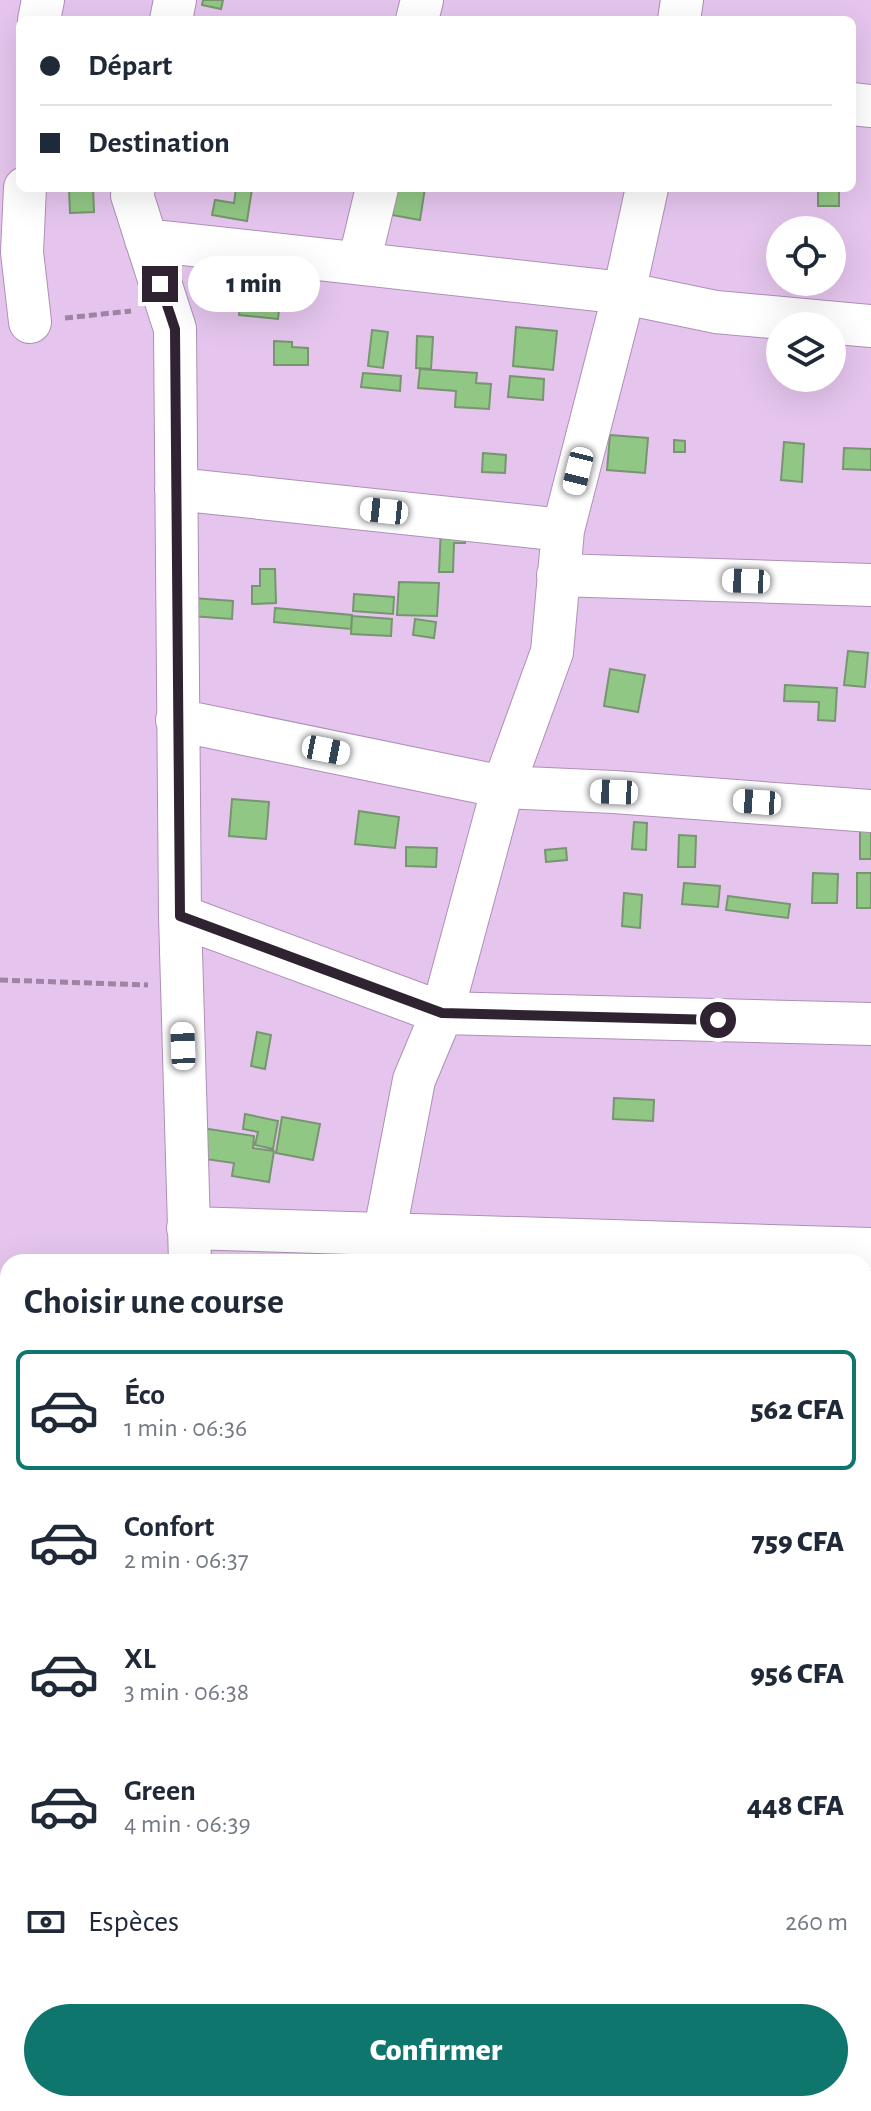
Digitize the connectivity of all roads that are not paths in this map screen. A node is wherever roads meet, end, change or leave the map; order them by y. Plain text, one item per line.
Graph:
1 (25, 192) edge
2 (133, 192) edge
3 (376, 192) edge
4 (646, 192) edge
5 (146, 240) junction
6 (359, 263) junction
7 (624, 293) junction
8 (30, 322) road end
9 (871, 326) edge
10 (176, 489) junction
11 (563, 530) junction
12 (558, 575) junction
13 (871, 585) edge
14 (177, 720) junction
15 (503, 787) junction
16 (871, 811) edge
17 (180, 916) junction
18 (442, 1013) junction
19 (871, 1024) edge
20 (189, 1245) edge
21 (383, 1248) edge
22 (871, 1249) edge
23 (530, 1250) edge

1 - 8 street
2 - 5 street
3 - 6 street
4 - 7 street
5 - 6 street
5 - 10 street
6 - 7 street
7 - 9 street
7 - 11 street
10 - 11 street
10 - 14 street
11 - 12 street
12 - 13 street
12 - 15 street
14 - 15 street
14 - 17 street
15 - 16 street
15 - 18 street
17 - 18 street
17 - 20 street
18 - 19 street
18 - 21 street
20 - 21 street
21 - 23 street
22 - 23 street

